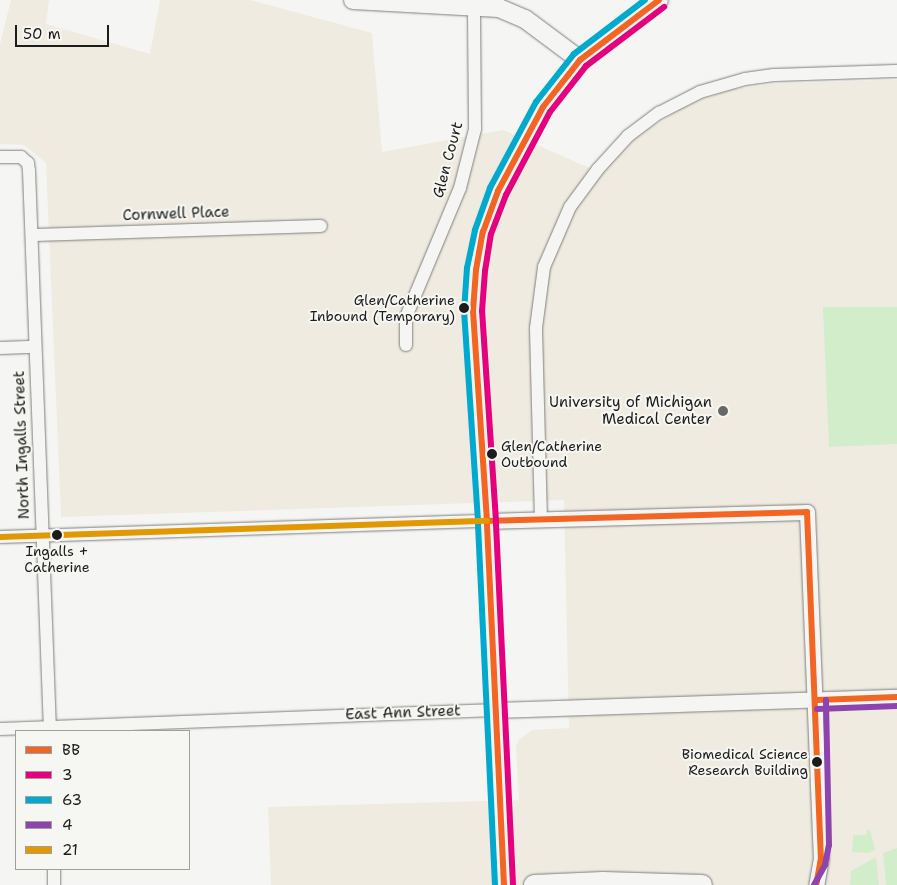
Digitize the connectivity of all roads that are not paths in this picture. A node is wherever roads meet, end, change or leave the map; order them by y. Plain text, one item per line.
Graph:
1 (353, 0) edge
2 (659, 0) edge
3 (474, 5) junction
4 (580, 60) junction
5 (897, 71) edge
6 (0, 157) edge
7 (321, 226) dead end
8 (33, 235) junction
9 (406, 345) dead end
10 (35, 347) junction
11 (0, 348) edge
12 (541, 520) junction
13 (488, 521) junction
14 (42, 536) junction
15 (0, 537) edge
16 (897, 697) edge
17 (817, 700) junction
18 (496, 710) junction
19 (0, 729) edge
20 (50, 730) edge
21 (820, 844) junction
22 (54, 870) edge
23 (54, 885) edge
24 (504, 885) edge
25 (534, 885) edge
26 (702, 885) edge
27 (804, 885) edge
28 (816, 885) edge

1 - 3 main road
2 - 4 main road
3 - 4 main road
3 - 9 street, Glen Court
4 - 13 main road
5 - 12 street
6 - 8 street, North Ingalls Street
7 - 8 street, Cornwell Place
8 - 10 street, North Ingalls Street
10 - 11 street
10 - 14 street, North Ingalls Street
12 - 13 street
12 - 17 street
13 - 14 street
13 - 18 main road
14 - 15 street
14 - 20 street, North Ingalls Street
16 - 17 street, East Ann Street
17 - 18 street, East Ann Street
17 - 21 street
18 - 20 street, East Ann Street
18 - 24 main road
19 - 20 street, East Ann Street
21 - 27 street
21 - 28 street
22 - 23 street
25 - 26 main road

